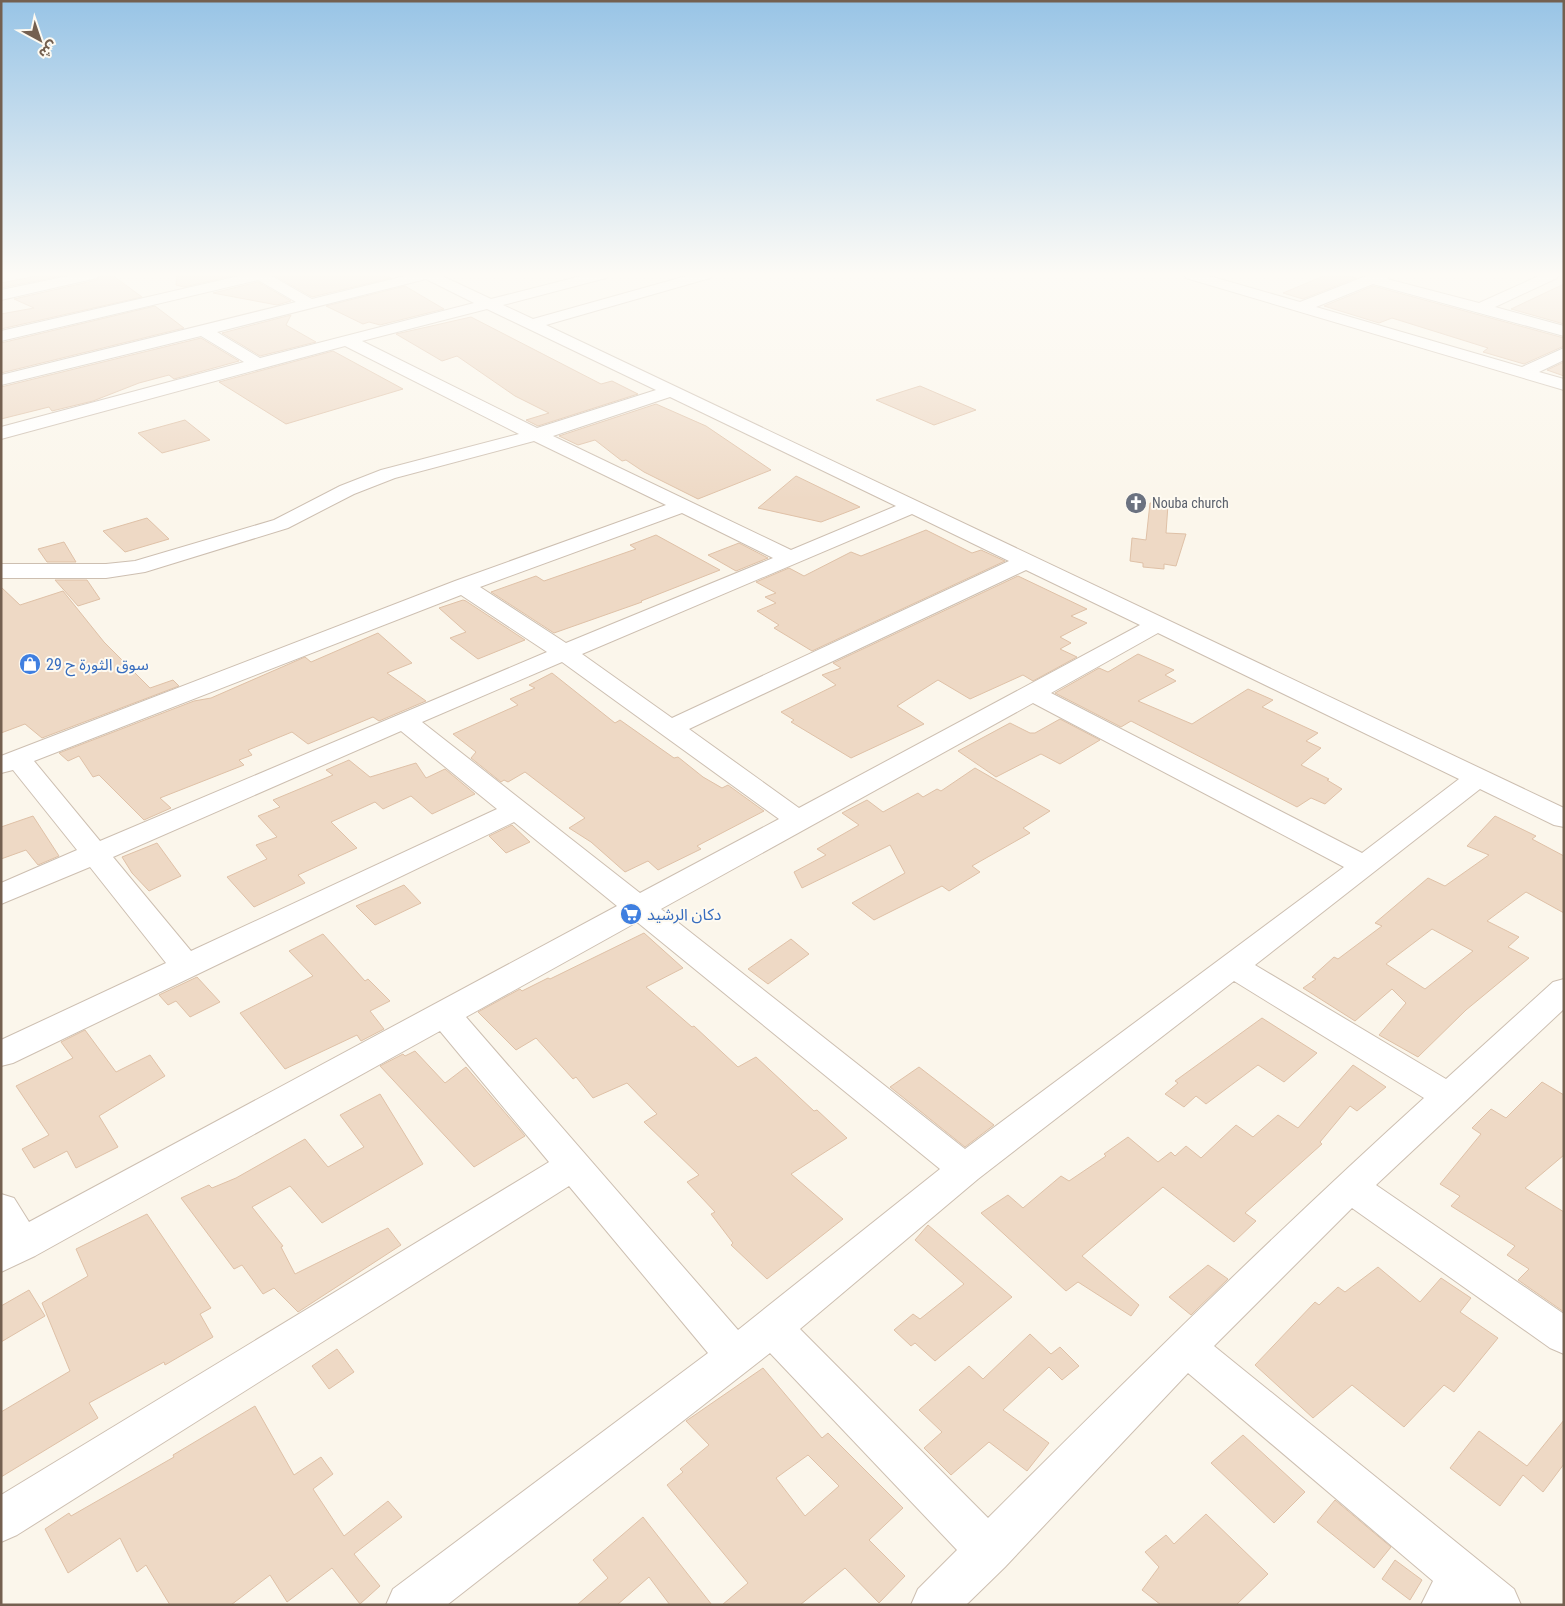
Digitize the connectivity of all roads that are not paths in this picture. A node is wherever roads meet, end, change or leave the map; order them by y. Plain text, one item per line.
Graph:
1 (122, 350) edge
2 (235, 350) edge
3 (310, 350) edge
4 (367, 350) edge
5 (586, 350) edge
6 (1446, 350) edge
7 (1564, 353) edge
8 (258, 364) junction
9 (1524, 373) junction
10 (1, 380) edge
11 (1564, 385) edge
12 (672, 391) junction
13 (1, 433) edge
14 (536, 435) junction
15 (683, 506) junction
16 (912, 506) junction
17 (791, 558) junction
18 (1027, 561) junction
19 (1, 571) edge
20 (463, 586) junction
21 (1158, 624) junction
22 (565, 653) junction
23 (1033, 693) junction
24 (404, 720) junction
25 (671, 728) junction
26 (9, 762) edge
27 (1478, 778) junction
28 (517, 810) junction
29 (1564, 819) edge
30 (800, 821) junction
31 (96, 854) junction
32 (1364, 866) junction
33 (1, 894) edge
34 (638, 908) junction
35 (1231, 965) junction
36 (186, 966) junction
37 (1564, 990) edge
38 (445, 1015) junction
39 (1, 1054) edge
40 (1449, 1097) junction
41 (573, 1165) junction
42 (965, 1169) junction
43 (1350, 1187) junction
44 (1, 1209) edge
45 (12, 1250) edge
46 (772, 1328) junction
47 (1564, 1336) edge
48 (1186, 1347) junction
49 (734, 1356) junction
50 (1, 1520) edge
51 (989, 1551) junction
52 (1469, 1596) edge
53 (409, 1605) edge
54 (934, 1605) edge

1 - 10 street
2 - 8 street
3 - 8 street
4 - 14 street
5 - 12 street
6 - 9 street
7 - 9 street
8 - 13 street
9 - 11 street
12 - 14 street
12 - 16 street
14 - 15 street
14 - 19 street
15 - 17 street
15 - 20 street
16 - 17 street
16 - 18 street
17 - 22 street
18 - 21 street
18 - 25 street
20 - 22 street
20 - 26 street
21 - 23 street
21 - 27 street
22 - 24 street
22 - 25 street
23 - 30 street
23 - 32 street
24 - 28 street
24 - 31 street
25 - 30 street
26 - 31 street
27 - 29 street
27 - 32 street
28 - 34 street
28 - 36 street
30 - 34 street
31 - 33 street
31 - 36 street
32 - 35 street
34 - 38 street
34 - 42 street
35 - 40 street
35 - 42 street
36 - 39 street
37 - 40 street
38 - 41 street
38 - 45 street
40 - 43 street
41 - 49 street
41 - 50 street
42 - 46 street
43 - 47 street
43 - 48 street
44 - 45 street
46 - 49 street
46 - 51 street
48 - 51 street
48 - 52 street
49 - 53 street
51 - 54 street

